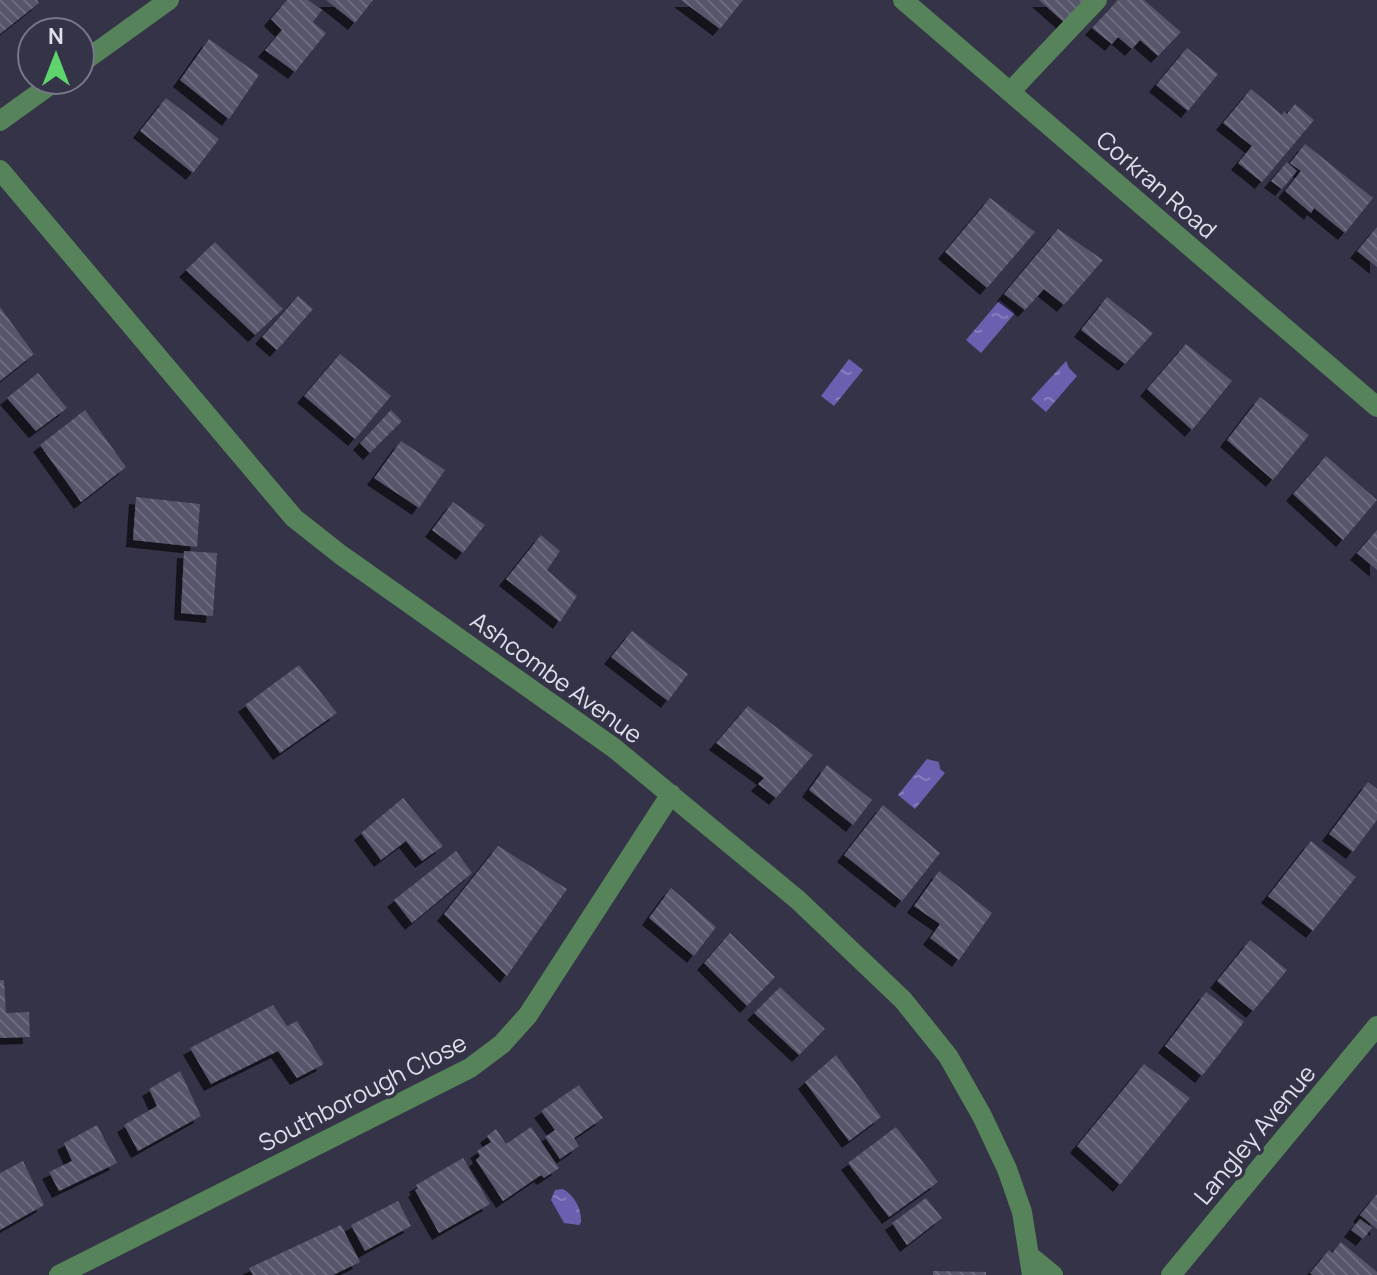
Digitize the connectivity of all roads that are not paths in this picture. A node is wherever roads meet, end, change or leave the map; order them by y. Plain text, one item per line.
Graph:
1 (169, 0) edge
2 (903, 0) edge
3 (1097, 0) edge
4 (96, 52) edge
5 (1010, 92) junction
6 (35, 96) edge
7 (0, 121) edge
8 (0, 170) edge
9 (1377, 407) edge
10 (671, 794) junction
11 (1377, 1026) edge
12 (1031, 1266) edge
13 (59, 1275) edge
14 (1053, 1275) edge
15 (1171, 1275) edge

1 - 4 street
2 - 5 street, Corkran Road
3 - 5 street
5 - 9 street, Corkran Road
6 - 7 street
8 - 10 street, Ashcombe Avenue
10 - 12 street, Ashcombe Avenue
10 - 13 street, Southborough Close
11 - 15 street, Langley Avenue
12 - 14 street, Ashcombe Avenue

